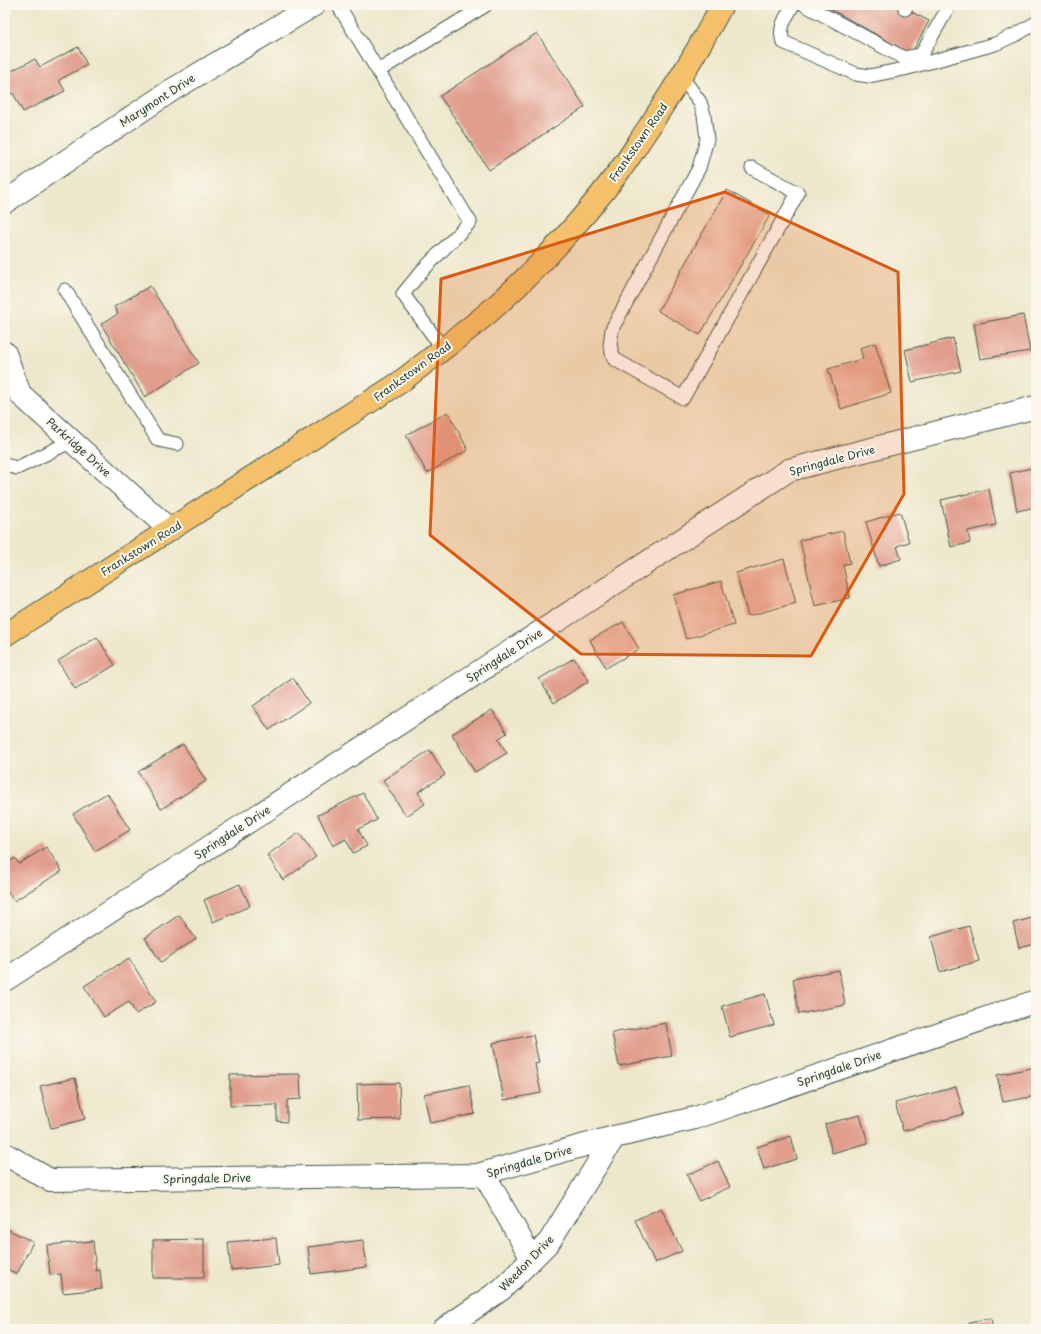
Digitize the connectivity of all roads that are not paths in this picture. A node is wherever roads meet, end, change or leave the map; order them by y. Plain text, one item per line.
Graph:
1 (314, 5) edge
2 (338, 5) edge
3 (486, 5) edge
4 (722, 5) edge
5 (793, 5) edge
6 (805, 5) edge
7 (947, 5) edge
8 (1036, 23) edge
9 (378, 71) junction
10 (681, 76) junction
11 (752, 168) dead end
12 (5, 202) edge
13 (65, 290) dead end
14 (443, 349) junction
15 (5, 353) edge
16 (1036, 407) edge
17 (72, 441) junction
18 (178, 444) dead end
19 (5, 465) edge
20 (170, 530) junction
21 (5, 634) edge
22 (5, 980) edge
23 (1036, 1000) edge
24 (614, 1137) junction
25 (5, 1154) edge
26 (484, 1174) junction
27 (532, 1259) junction
28 (444, 1329) edge

1 - 12 street, Marymont Drive
2 - 9 lane
3 - 9 lane
4 - 10 main road, Frankstown Road
5 - 8 lane
6 - 7 lane
9 - 14 lane
10 - 11 lane
10 - 14 main road, Frankstown Road
13 - 18 lane
14 - 20 main road, Frankstown Road
15 - 17 street, Parkridge Drive
16 - 22 street, Springdale Drive
17 - 19 lane
17 - 20 street, Parkridge Drive
20 - 21 main road, Frankstown Road
23 - 24 street, Springdale Drive
24 - 26 street, Springdale Drive
24 - 27 street, Weedon Drive
25 - 26 street, Springdale Drive
26 - 27 street
27 - 28 street, Weedon Drive

